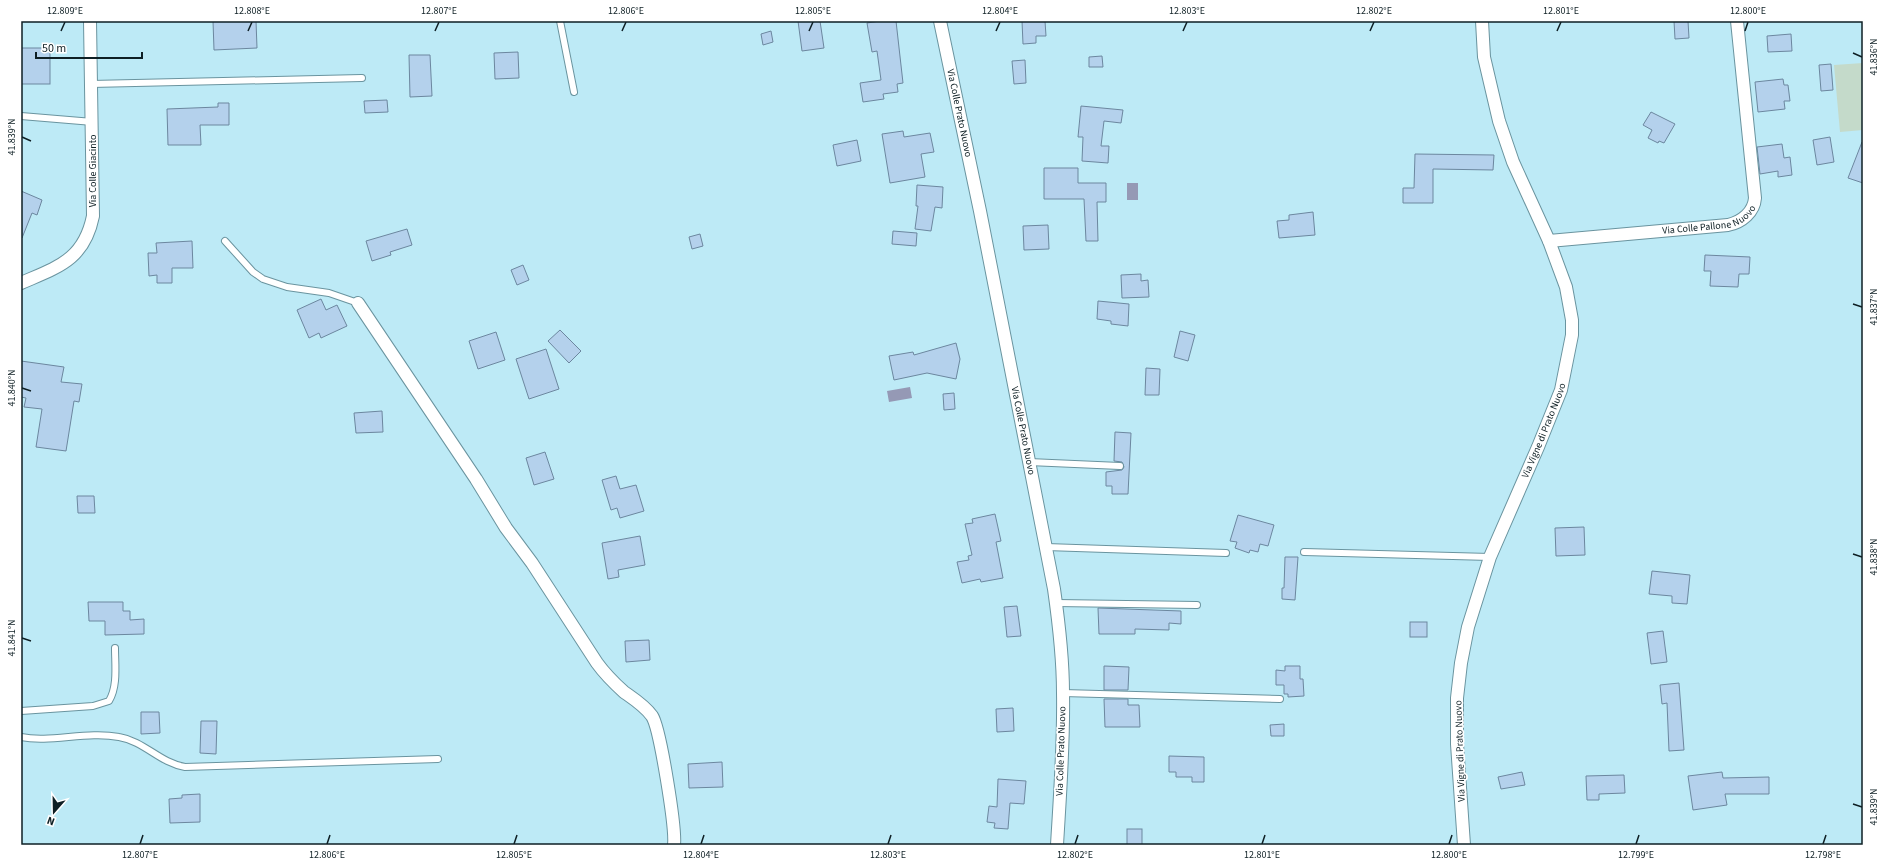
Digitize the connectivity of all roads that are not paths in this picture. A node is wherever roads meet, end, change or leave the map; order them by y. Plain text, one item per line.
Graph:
1 (90, 21) edge
2 (560, 21) edge
3 (940, 21) edge
4 (1482, 21) edge
5 (1737, 21) edge
6 (362, 78) dead end
7 (91, 84) junction
8 (574, 92) dead end
9 (21, 116) edge
10 (92, 122) junction
11 (225, 241) dead end
12 (1549, 241) junction
13 (21, 283) edge
14 (358, 303) joint
15 (1029, 462) junction
16 (1120, 466) dead end
17 (1046, 547) junction
18 (1304, 552) dead end
19 (1226, 553) dead end
20 (1490, 556) junction
21 (1056, 603) junction
22 (1196, 605) dead end
23 (115, 648) dead end
24 (1064, 692) junction
25 (1280, 699) dead end
26 (21, 711) edge
27 (21, 737) edge
28 (438, 759) dead end
29 (674, 845) edge
30 (1057, 845) edge
31 (1464, 845) edge

1 - 7 street, Via Colle Giacinto
2 - 8 lane
3 - 15 street, Via Colle Prato Nuovo
4 - 12 street, Via Vigne di Prato Nuovo
5 - 12 street, Via Colle Pallone Nuovo
6 - 7 lane
7 - 10 street, Via Colle Giacinto
9 - 10 lane
10 - 13 street, Via Colle Giacinto
11 - 14 lane
12 - 20 street, Via Vigne di Prato Nuovo
14 - 29 street
15 - 16 lane
15 - 17 street, Via Colle Prato Nuovo
17 - 19 lane
17 - 21 street, Via Colle Prato Nuovo
18 - 20 lane
20 - 31 street, Via Vigne di Prato Nuovo
21 - 22 lane
21 - 24 street, Via Colle Prato Nuovo
23 - 26 lane
24 - 25 lane
24 - 30 street, Via Colle Prato Nuovo
27 - 28 lane

